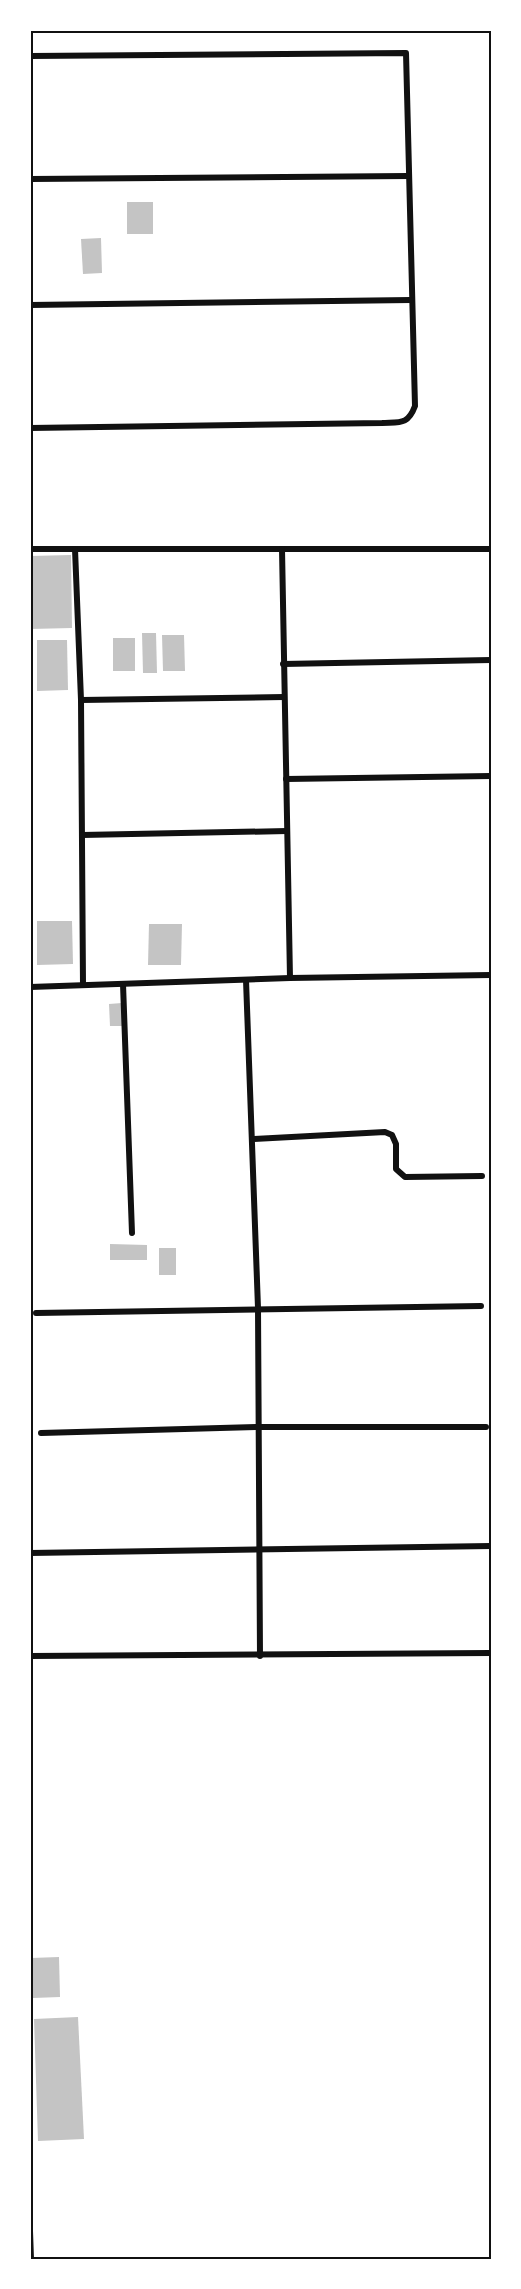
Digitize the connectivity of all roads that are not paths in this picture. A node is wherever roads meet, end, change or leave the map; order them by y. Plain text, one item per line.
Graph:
1 (30, 56) edge
2 (408, 176) junction
3 (30, 179) edge
4 (411, 300) junction
5 (30, 305) edge
6 (30, 428) edge
7 (30, 549) edge
8 (75, 549) junction
9 (282, 549) junction
10 (491, 549) edge
11 (491, 660) edge
12 (283, 664) junction
13 (284, 696) junction
14 (81, 700) junction
15 (491, 776) edge
16 (286, 779) junction
17 (287, 831) junction
18 (82, 836) junction
19 (491, 975) edge
20 (290, 978) junction
21 (246, 980) junction
22 (123, 984) junction
23 (83, 985) junction
24 (30, 987) edge
25 (253, 1139) junction
26 (482, 1176) dead end
27 (132, 1233) dead end
28 (480, 1306) dead end
29 (258, 1308) junction
30 (36, 1313) dead end
31 (486, 1426) dead end
32 (258, 1427) junction
33 (41, 1433) dead end
34 (491, 1546) edge
35 (261, 1548) junction
36 (30, 1553) edge
37 (491, 1653) edge
38 (30, 1656) edge
39 (260, 1656) junction
40 (30, 2231) edge
41 (31, 2259) edge

1 - 2 street
2 - 3 street
2 - 4 street
4 - 5 street
4 - 6 street
7 - 8 street
8 - 9 street
8 - 14 street
9 - 10 street
9 - 12 street
11 - 12 street
12 - 13 street
13 - 14 street
13 - 16 street
14 - 18 street
15 - 16 street
16 - 17 street
17 - 18 street
17 - 20 street
18 - 23 street
19 - 20 street
20 - 21 street
21 - 22 street
21 - 25 street
22 - 23 street
22 - 27 street
23 - 24 street
25 - 26 street
25 - 29 street
28 - 29 street
29 - 30 street
29 - 32 street
31 - 32 street
32 - 33 street
32 - 35 street
34 - 35 street
35 - 36 street
35 - 39 street
37 - 39 street
38 - 39 street
40 - 41 street

